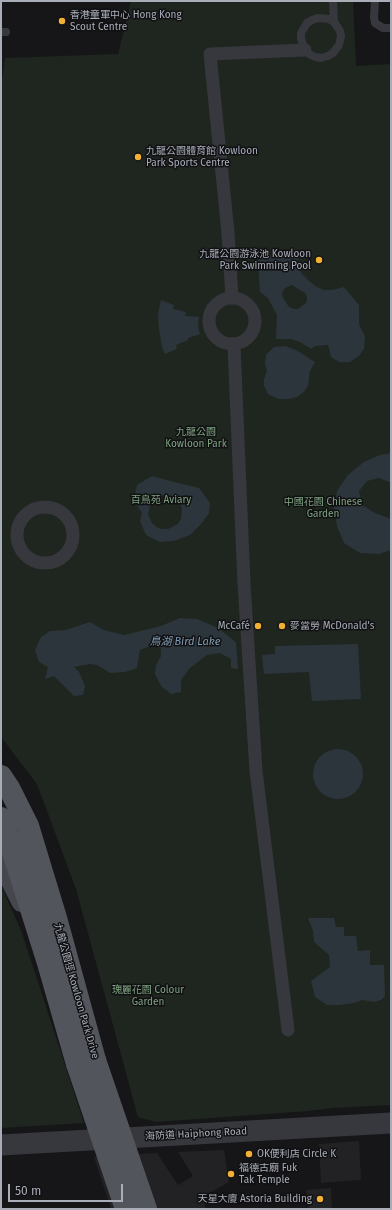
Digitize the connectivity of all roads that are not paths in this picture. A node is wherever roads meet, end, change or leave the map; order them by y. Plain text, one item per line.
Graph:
1 (333, 1) edge
2 (375, 1) edge
3 (334, 22) junction
4 (391, 28) edge
5 (305, 50) junction
6 (232, 298) junction
7 (234, 345) junction
8 (44, 507) joint
9 (1, 776) edge
10 (5, 827) edge
11 (1, 859) edge
12 (39, 936) junction
13 (288, 1030) dead end
14 (86, 1062) junction
15 (391, 1123) edge
16 (1, 1145) edge
17 (126, 1209) edge
18 (146, 1209) edge

1 - 3 lane
2 - 4 lane
3 - 5 lane
3 - 5 lane
5 - 6 street
6 - 7 street
6 - 7 street
7 - 13 street
8 - 8 street
9 - 14 main road, 九龍公園徑 Kowloon Park Drive
10 - 12 main road, 九龍公園徑 Kowloon Park Drive
11 - 12 main road, 九龍公園徑 Kowloon Park Drive
12 - 14 main road, 九龍公園徑 Kowloon Park Drive
14 - 17 main road, 九龍公園徑 Kowloon Park Drive, bridge
14 - 18 main road, 九龍公園徑 Kowloon Park Drive, bridge
15 - 16 street, 海防道 Haiphong Road

